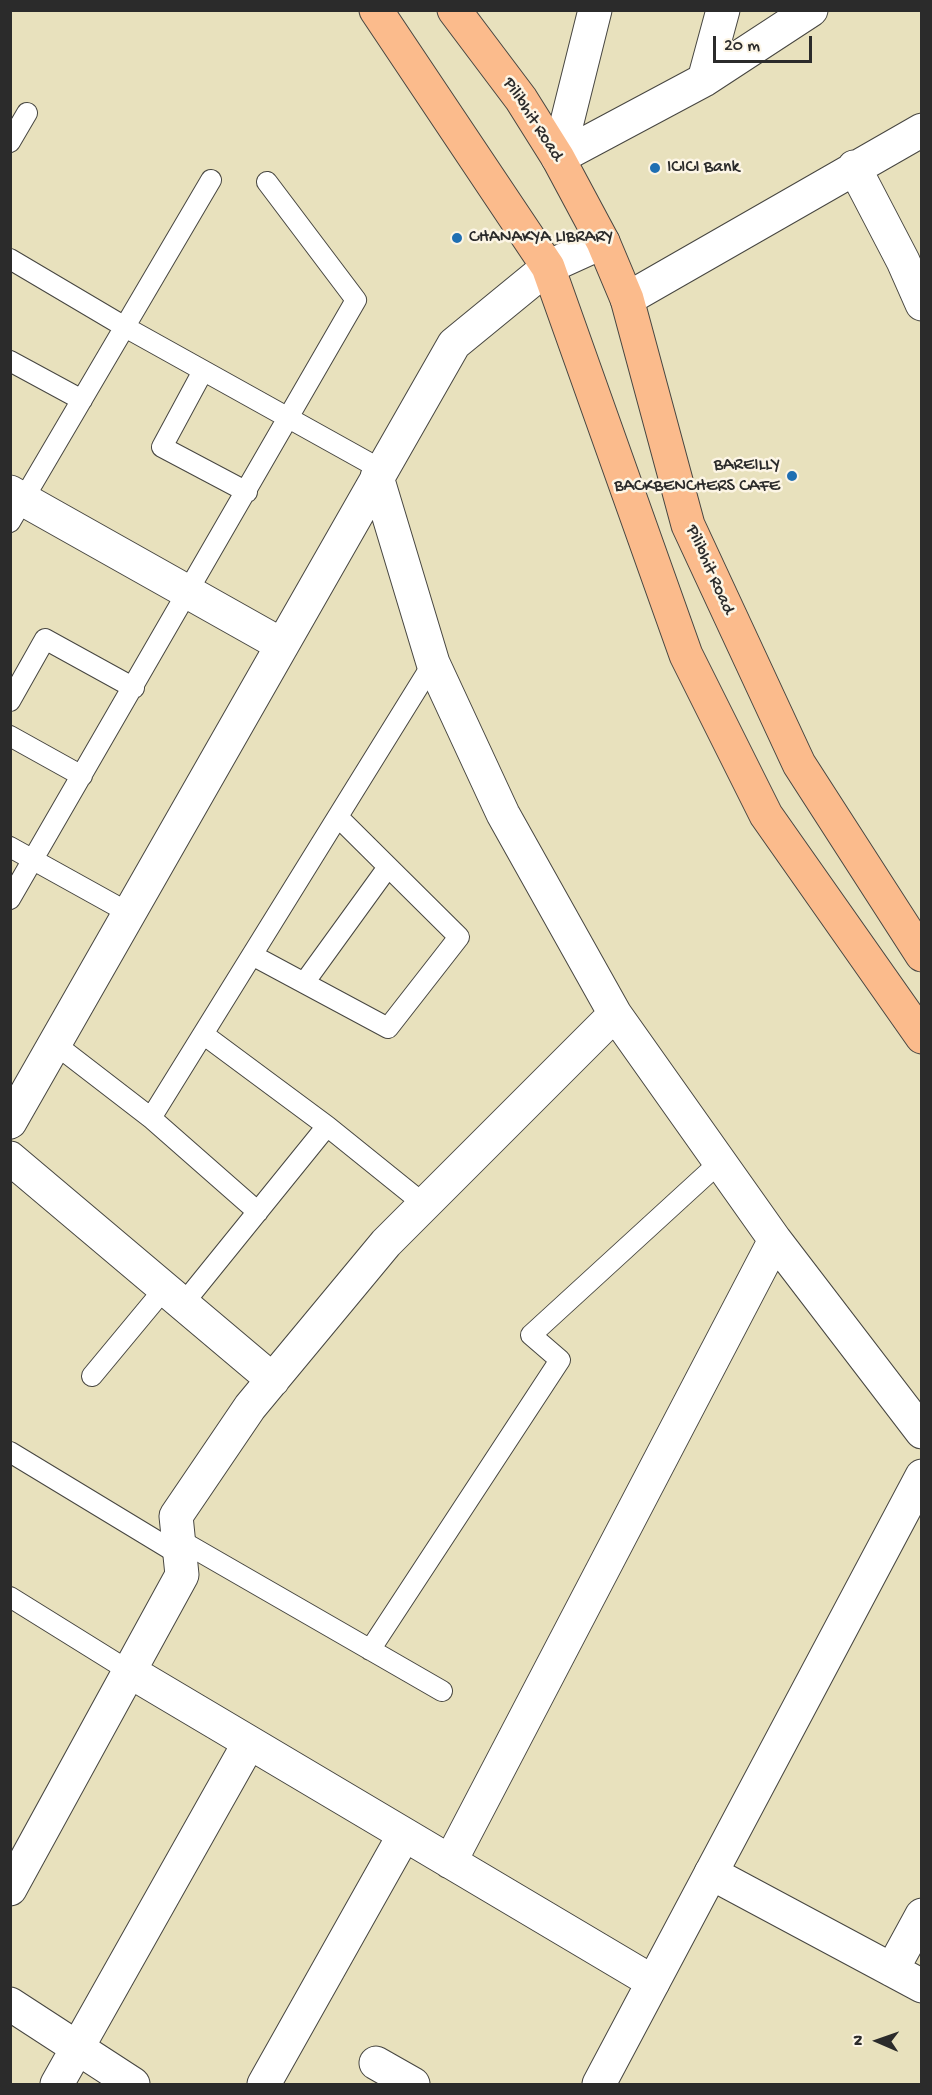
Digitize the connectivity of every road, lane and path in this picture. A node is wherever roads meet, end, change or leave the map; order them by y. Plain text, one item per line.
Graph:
1 (376, 10) edge
2 (595, 10) edge
3 (723, 10) edge
4 (812, 10) edge
5 (454, 11) edge
6 (704, 80) junction
7 (27, 113) dead end
8 (921, 130) edge
9 (10, 142) edge
10 (558, 158) junction
11 (854, 167) junction
12 (211, 180) dead end
13 (267, 182) dead end
14 (603, 242) junction
15 (10, 259) edge
16 (548, 267) junction
17 (627, 300) junction
18 (921, 304) edge
19 (124, 327) junction
20 (10, 361) edge
21 (203, 370) junction
22 (82, 400) junction
23 (289, 418) junction
24 (380, 474) junction
25 (247, 492) junction
26 (15, 505) edge
27 (189, 593) junction
28 (282, 645) junction
29 (434, 663) junction
30 (134, 688) junction
31 (10, 701) edge
32 (10, 736) edge
33 (82, 776) junction
34 (338, 817) junction
35 (10, 847) edge
36 (33, 860) junction
37 (388, 867) junction
38 (10, 899) edge
39 (129, 913) junction
40 (252, 955) junction
41 (921, 955) edge
42 (304, 983) junction
43 (615, 1014) junction
44 (203, 1034) junction
45 (921, 1037) edge
46 (55, 1044) junction
47 (151, 1118) junction
48 (10, 1122) edge
49 (327, 1126) junction
50 (10, 1158) edge
51 (720, 1162) junction
52 (425, 1205) junction
53 (258, 1212) junction
54 (776, 1240) junction
55 (174, 1296) junction
56 (92, 1376) dead end
57 (273, 1380) junction
58 (921, 1432) edge
59 (10, 1452) edge
60 (921, 1476) edge
61 (179, 1547) junction
62 (10, 1597) edge
63 (370, 1650) junction
64 (129, 1671) junction
65 (442, 1691) dead end
66 (249, 1743) junction
67 (404, 1835) junction
68 (450, 1862) junction
69 (711, 1873) junction
70 (10, 1889) edge
71 (921, 1915) edge
72 (892, 1970) junction
73 (653, 1982) junction
74 (921, 1986) edge
75 (10, 2004) edge
76 (79, 2048) junction
77 (376, 2063) dead end
78 (57, 2085) edge
79 (133, 2085) edge
80 (264, 2085) edge
81 (413, 2085) edge
82 (599, 2085) edge

1 - 16 highway
2 - 10 street
3 - 6 street
4 - 6 street
5 - 10 highway, Pilibhit Road
6 - 10 street
7 - 9 lane
8 - 11 street
10 - 14 highway, Pilibhit Road
11 - 17 street
11 - 18 street
12 - 19 lane
13 - 23 lane
14 - 16 street
14 - 17 highway, Pilibhit Road
15 - 19 lane
16 - 24 street
16 - 45 highway
17 - 41 highway, Pilibhit Road
19 - 21 lane
19 - 22 lane
20 - 22 lane
21 - 23 lane
21 - 25 lane
22 - 26 lane
23 - 24 lane
23 - 25 lane
24 - 28 street
24 - 29 street
25 - 27 lane
26 - 27 street
27 - 28 street
27 - 30 lane
28 - 39 street
29 - 34 lane
29 - 43 street
30 - 31 lane
30 - 33 lane
32 - 33 lane
33 - 36 lane
34 - 37 lane
34 - 40 lane
35 - 36 lane
36 - 38 lane
36 - 39 lane
37 - 42 lane
37 - 42 lane
39 - 46 street
40 - 42 lane
40 - 44 lane
43 - 51 street
43 - 52 street
44 - 47 lane
44 - 49 lane
46 - 47 lane
46 - 48 street
47 - 53 lane
49 - 52 lane
49 - 53 lane
50 - 55 street
51 - 54 street
51 - 63 lane
52 - 57 street
53 - 55 lane
54 - 58 street
54 - 68 street
55 - 56 lane
55 - 57 street
57 - 61 street
59 - 61 lane
60 - 69 street
61 - 63 lane
61 - 64 street
62 - 64 lane
63 - 65 lane
64 - 66 street
64 - 70 street
66 - 67 street
66 - 76 street
67 - 68 street
67 - 80 street
68 - 73 street
69 - 72 street
69 - 73 street
71 - 72 street
72 - 74 street
73 - 82 street
75 - 76 street
76 - 78 street
76 - 79 street
77 - 81 street

